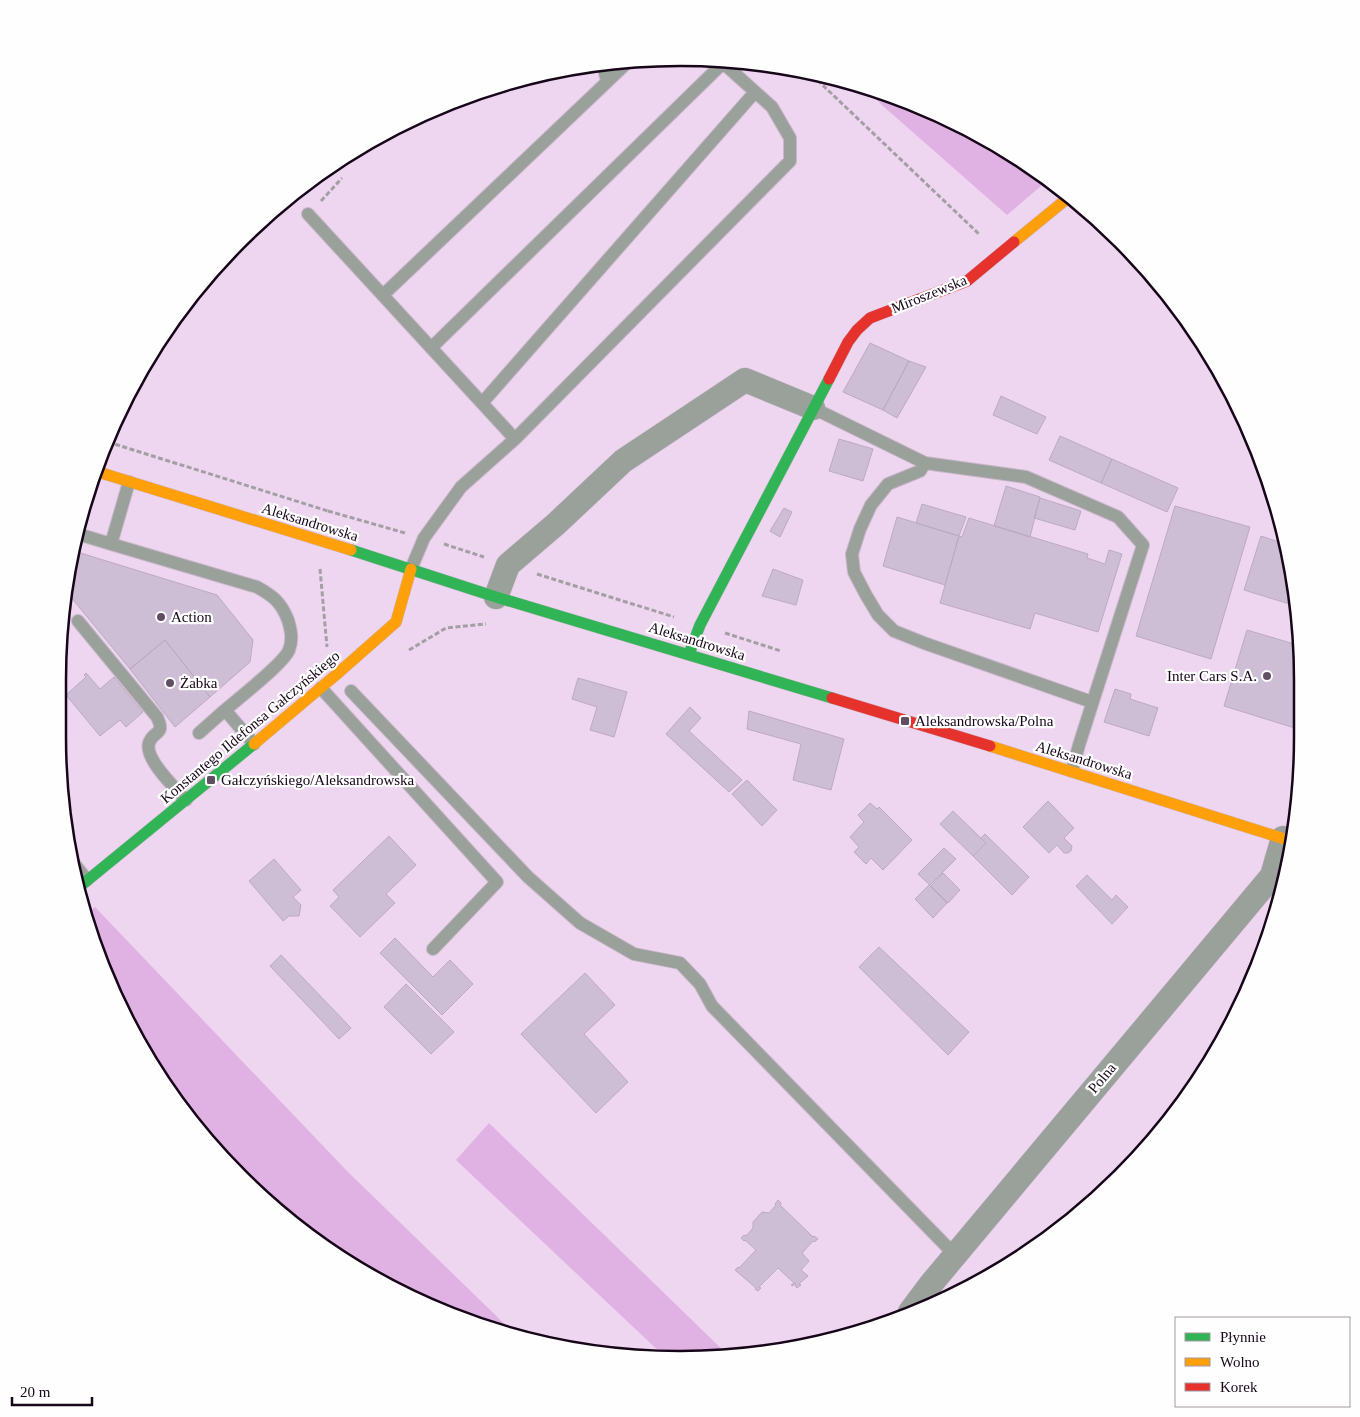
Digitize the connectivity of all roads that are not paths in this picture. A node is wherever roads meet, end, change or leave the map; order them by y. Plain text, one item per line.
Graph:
1 (716, 68) edge
2 (730, 69) edge
3 (619, 70) edge
4 (605, 72) edge
5 (607, 81) junction
6 (755, 92) junction
7 (1064, 201) edge
8 (308, 214) road end
9 (383, 296) junction
10 (431, 348) junction
11 (482, 403) junction
12 (813, 408) junction
13 (515, 439) junction
14 (925, 463) junction
15 (103, 473) edge
16 (129, 482) junction
17 (84, 536) edge
18 (111, 544) junction
19 (411, 569) junction
20 (496, 597) junction
21 (78, 622) dead end
22 (689, 654) junction
23 (321, 688) junction
24 (351, 691) dead end
25 (1092, 702) junction
26 (225, 710) junction
27 (199, 733) dead end
28 (254, 744) junction
29 (1072, 772) junction
30 (186, 800) junction
31 (1285, 838) edge
32 (1283, 848) edge
33 (84, 883) edge
34 (433, 949) dead end
35 (954, 1255) junction
36 (917, 1303) edge

1 - 10 lane
2 - 6 lane
3 - 5 lane
4 - 5 lane
5 - 9 lane
6 - 11 lane
6 - 13 lane
7 - 12 main road, Miroszewska
8 - 9 lane
9 - 10 lane
10 - 11 lane
11 - 13 lane
12 - 14 lane
12 - 20 street
12 - 22 main road, Miroszewska
13 - 19 lane
14 - 25 lane
14 - 25 lane
15 - 16 main road, Aleksandrowska
16 - 18 lane
16 - 19 main road, Aleksandrowska
17 - 18 lane
18 - 26 lane
19 - 20 main road, Aleksandrowska
19 - 23 main road, Konstantego Ildefonsa Gałczyńskiego
20 - 22 main road, Aleksandrowska
21 - 30 lane
22 - 29 main road, Aleksandrowska
23 - 28 main road, Konstantego Ildefonsa Gałczyńskiego
23 - 34 lane
24 - 35 lane
25 - 29 lane
26 - 27 lane
26 - 28 lane
28 - 30 main road, Konstantego Ildefonsa Gałczyńskiego
29 - 31 main road, Aleksandrowska
30 - 33 main road, Konstantego Ildefonsa Gałczyńskiego
32 - 35 street, Polna
35 - 36 street, Polna

